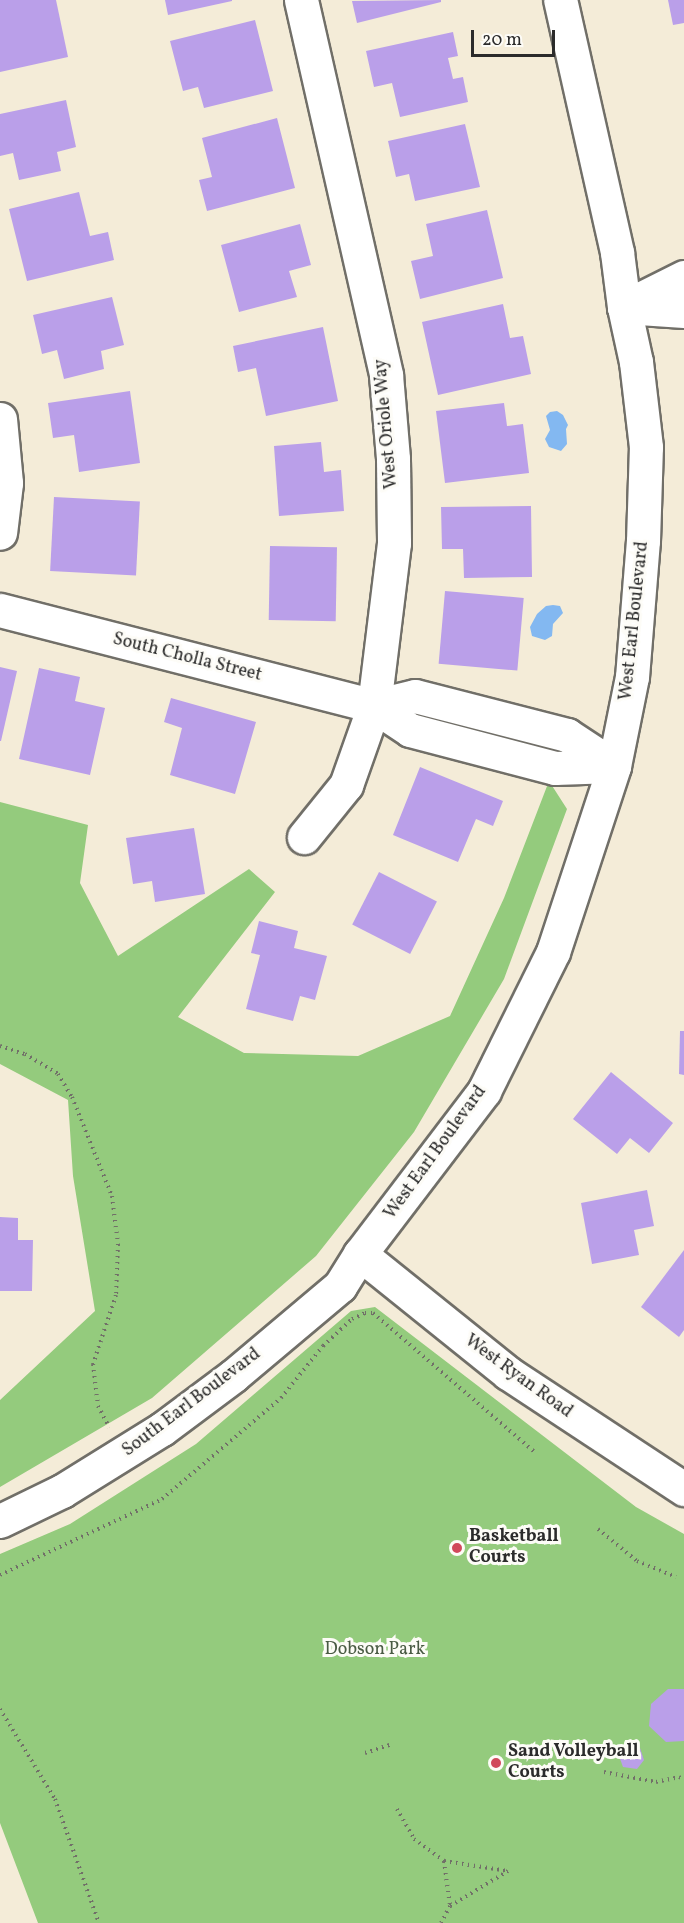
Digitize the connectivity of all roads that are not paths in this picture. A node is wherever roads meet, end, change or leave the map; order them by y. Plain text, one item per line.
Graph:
1 (301, 0) edge
2 (560, 0) edge
3 (684, 277) edge
4 (624, 307) junction
5 (684, 311) edge
6 (0, 419) edge
7 (0, 533) edge
8 (0, 610) edge
9 (374, 706) junction
10 (614, 766) junction
11 (304, 837) dead end
12 (360, 1254) junction
13 (684, 1489) edge
14 (0, 1521) edge

1 - 9 street, West Oriole Way
2 - 4 street, West Earl Boulevard
3 - 4 street
4 - 5 street
4 - 10 street, West Earl Boulevard
6 - 7 street
8 - 9 street, South Cholla Street
9 - 10 street, South Cholla Street
9 - 11 street, West Oriole Way
10 - 12 street, West Earl Boulevard
12 - 13 street, West Ryan Road
12 - 14 street, South Earl Boulevard

